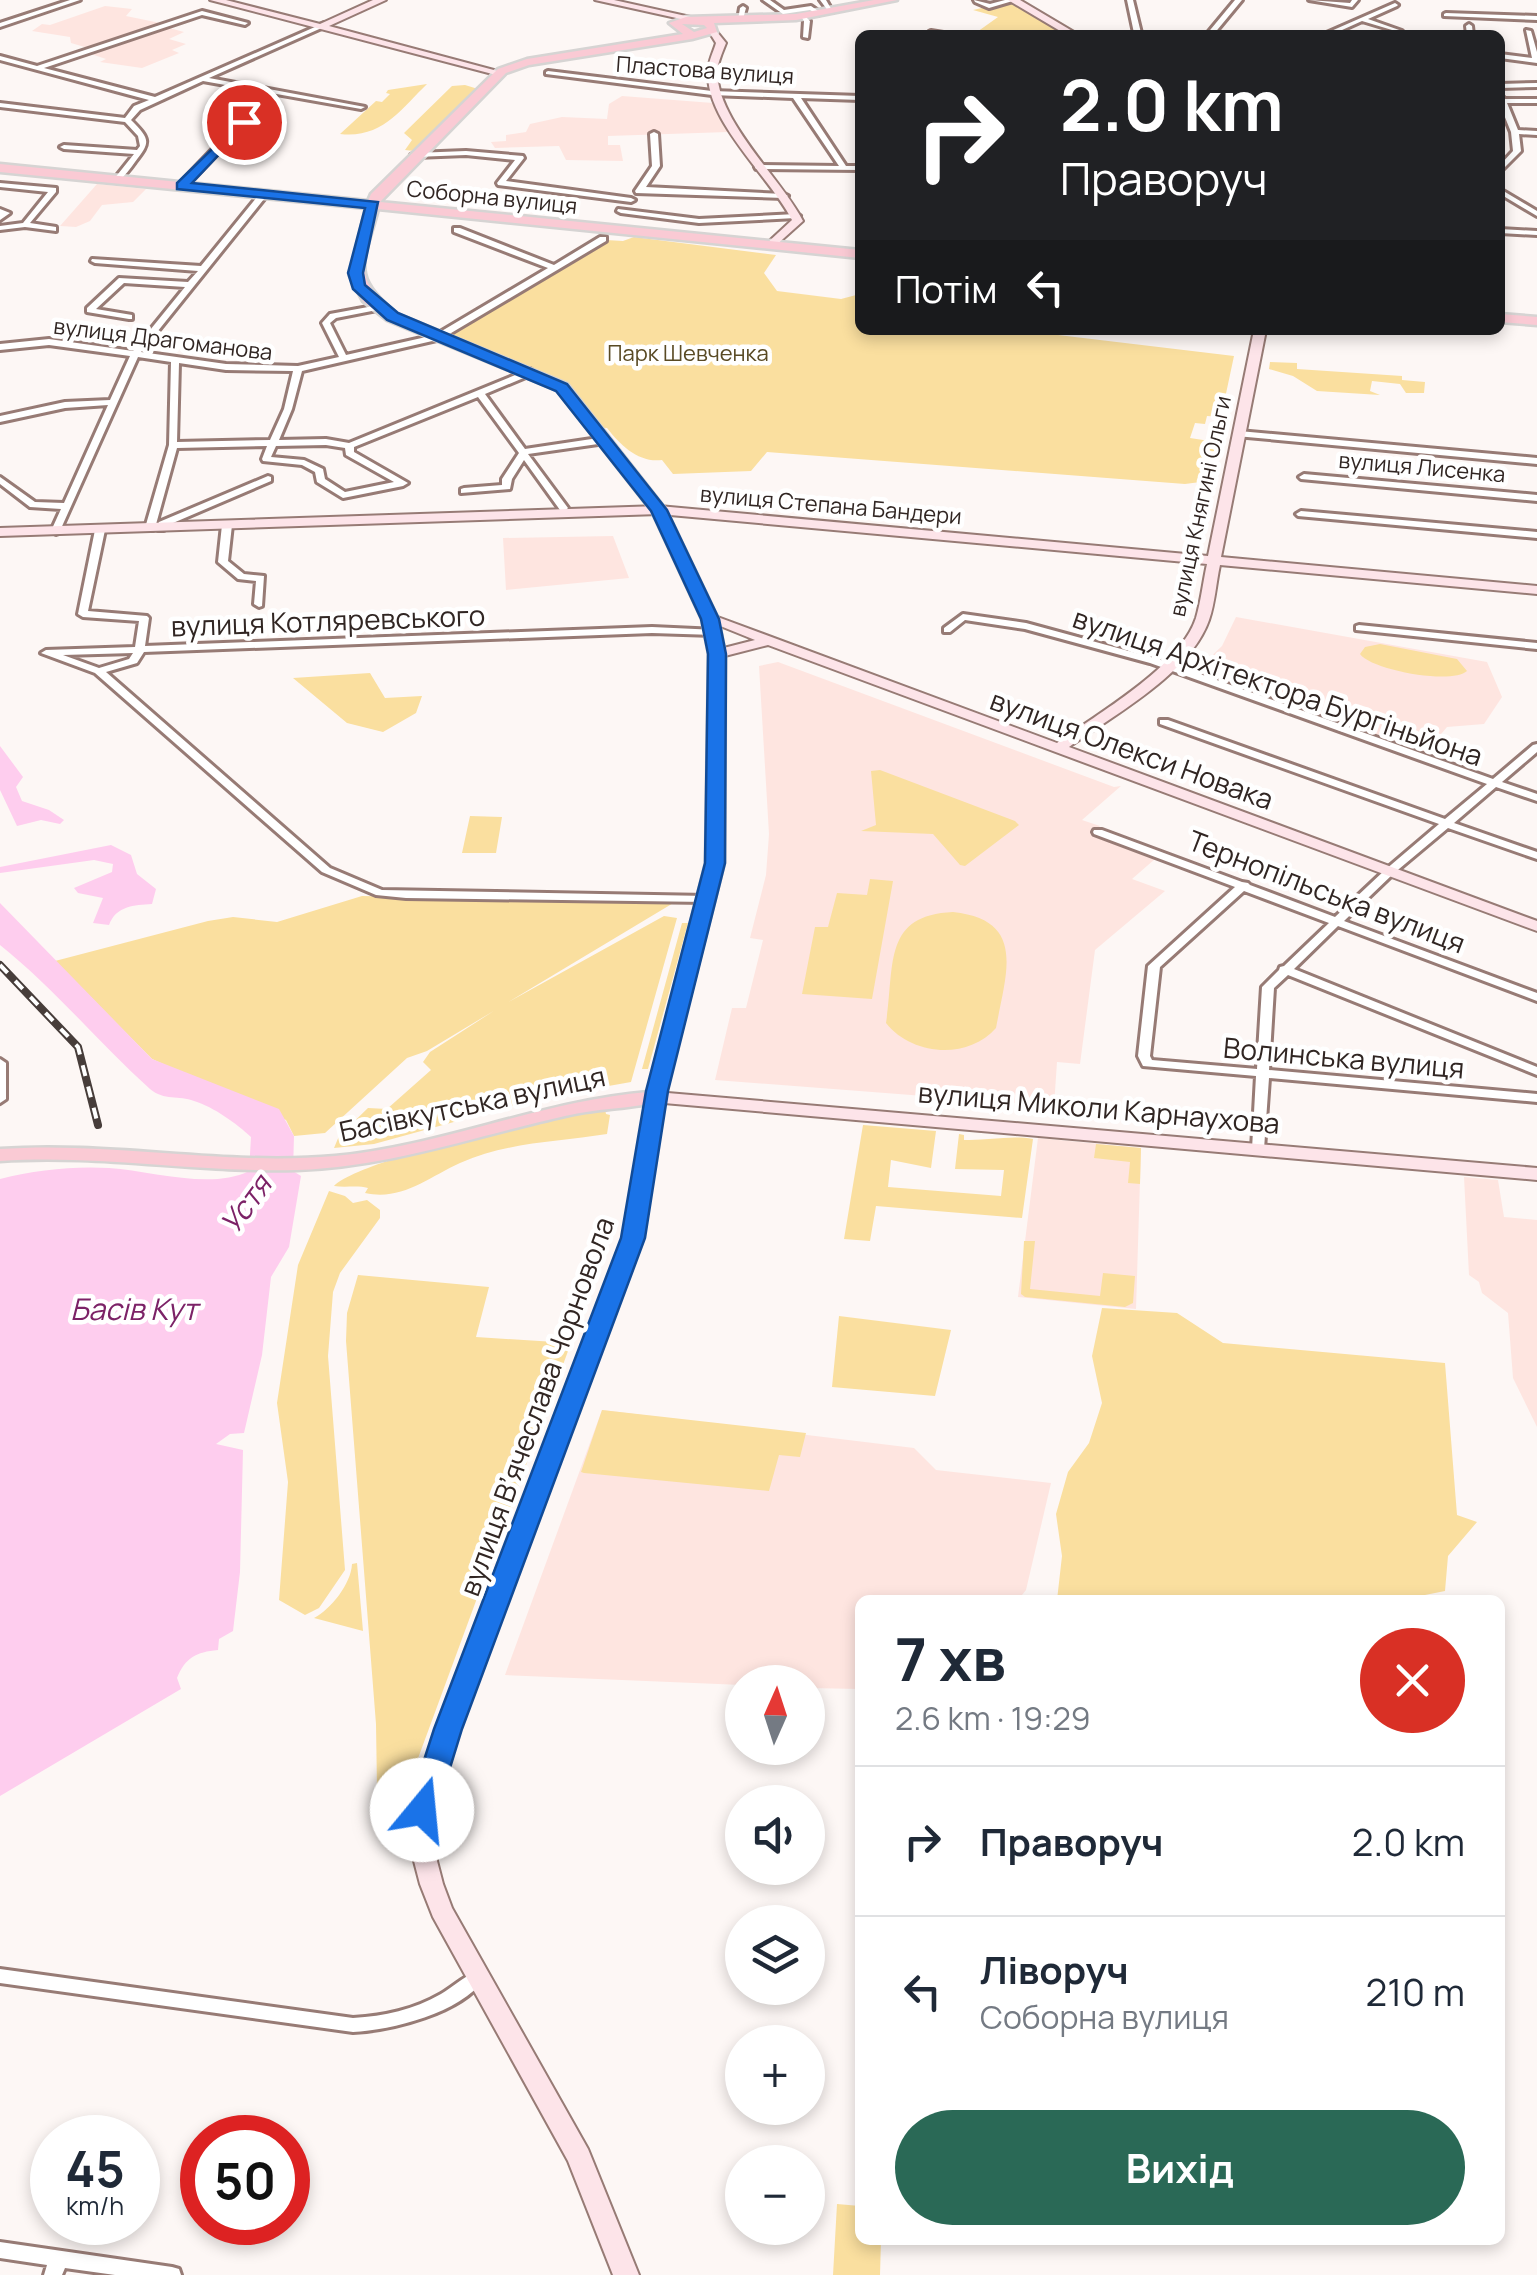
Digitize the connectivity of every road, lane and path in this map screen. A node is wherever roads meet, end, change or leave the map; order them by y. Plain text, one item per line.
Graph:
1 (76, 0) edge
2 (215, 0) edge
3 (227, 0) edge
4 (380, 0) edge
5 (600, 0) edge
6 (766, 0) edge
7 (822, 0) edge
8 (1013, 0) edge
9 (1130, 0) edge
10 (1239, 0) edge
11 (1312, 0) edge
12 (1355, 0) edge
13 (1467, 0) edge
14 (885, 1) edge
15 (976, 1) edge
16 (1394, 5) dead end
17 (658, 10) junction
18 (832, 11) junction
19 (818, 13) junction
20 (802, 16) junction
21 (1446, 16) dead end
22 (1469, 16) junction
23 (1537, 18) edge
24 (1362, 19) junction
25 (700, 20) junction
26 (244, 23) dead end
27 (674, 24) junction
28 (0, 25) edge
29 (322, 26) junction
30 (713, 30) junction
31 (1064, 30) edge
32 (1140, 30) edge
33 (1213, 30) edge
34 (1337, 30) edge
35 (1394, 30) edge
36 (1528, 31) dead end
37 (695, 36) junction
38 (806, 38) dead end
39 (716, 53) junction
40 (1505, 57) edge
41 (0, 58) edge
42 (459, 61) junction
43 (1537, 61) edge
44 (20, 63) junction
45 (521, 64) junction
46 (37, 68) junction
47 (0, 69) edge
48 (548, 73) dead end
49 (499, 75) junction
50 (206, 80) junction
51 (1505, 86) edge
52 (1537, 86) edge
53 (712, 94) junction
54 (795, 96) junction
55 (855, 98) edge
56 (1505, 98) edge
57 (157, 100) junction
58 (1537, 102) edge
59 (0, 106) edge
60 (361, 107) dead end
61 (251, 114) dead end
62 (1505, 116) edge
63 (127, 120) junction
64 (1515, 132) junction
65 (1537, 133) edge
66 (654, 134) dead end
67 (64, 147) dead end
68 (1505, 150) edge
69 (1517, 151) junction
70 (141, 152) junction
71 (415, 155) junction
72 (1505, 164) edge
73 (0, 168) edge
74 (760, 168) junction
75 (844, 168) junction
76 (855, 168) edge
77 (118, 179) junction
78 (0, 185) edge
79 (182, 186) junction
80 (642, 189) junction
81 (264, 194) junction
82 (1505, 195) edge
83 (784, 196) junction
84 (631, 200) junction
85 (373, 204) junction
86 (1537, 214) edge
87 (796, 216) junction
88 (25, 225) junction
89 (0, 228) edge
90 (53, 229) dead end
91 (457, 230) dead end
92 (1505, 232) edge
93 (1537, 233) edge
94 (603, 239) dead end
95 (770, 245) junction
96 (855, 254) edge
97 (94, 261) dead end
98 (555, 268) junction
99 (203, 269) junction
100 (190, 284) junction
101 (378, 307) junction
102 (129, 317) dead end
103 (1505, 318) edge
104 (1537, 321) edge
105 (1259, 335) edge
106 (438, 337) junction
107 (0, 347) edge
108 (135, 354) junction
109 (344, 359) junction
110 (175, 360) junction
111 (298, 369) junction
112 (530, 372) junction
113 (480, 392) junction
114 (113, 402) junction
115 (0, 418) edge
116 (1239, 434) junction
117 (605, 440) junction
118 (276, 443) junction
119 (172, 445) junction
120 (350, 446) junction
121 (524, 452) junction
122 (1537, 462) edge
123 (1304, 477) dead end
124 (268, 479) dead end
125 (0, 480) edge
126 (464, 491) dead end
127 (1537, 498) edge
128 (66, 506) junction
129 (563, 508) dead end
130 (658, 510) junction
131 (1301, 514) dead end
132 (228, 525) junction
133 (155, 528) junction
134 (100, 530) junction
135 (56, 531) junction
136 (0, 532) edge
137 (1537, 535) edge
138 (1213, 560) junction
139 (1537, 590) edge
140 (259, 604) dead end
141 (712, 626) junction
142 (1358, 628) dead end
143 (947, 630) dead end
144 (766, 642) junction
145 (1537, 646) edge
146 (140, 650) junction
147 (717, 654) junction
148 (1169, 666) junction
149 (99, 671) junction
150 (1164, 722) dead end
151 (1060, 747) junction
152 (1537, 747) edge
153 (1495, 784) junction
154 (1537, 798) edge
155 (1448, 823) junction
156 (1098, 832) dead end
157 (1537, 856) edge
158 (1389, 872) junction
159 (1244, 885) junction
160 (706, 899) junction
161 (1336, 920) junction
162 (1537, 926) edge
163 (1284, 970) junction
164 (1537, 997) edge
165 (0, 1064) edge
166 (1537, 1071) edge
167 (1261, 1074) junction
168 (656, 1097) junction
169 (1537, 1098) edge
170 (0, 1099) edge
171 (1258, 1148) junction
172 (0, 1155) edge
173 (1537, 1174) edge
174 (0, 1976) edge
175 (476, 1979) junction
176 (0, 2250) edge
177 (56, 2267) edge
178 (172, 2275) edge
179 (626, 2275) edge

1 - 28 street
2 - 29 main road
3 - 29 main road
4 - 29 main road
5 - 17 main road
6 - 19 street
7 - 18 street
8 - 15 street
8 - 31 main road
9 - 32 street
10 - 33 street
11 - 12 street
13 - 22 street
14 - 18 main road
16 - 24 street
17 - 25 main road
17 - 27 main road
18 - 19 main road
19 - 20 main road
20 - 25 main road
20 - 38 street
21 - 22 street
22 - 23 street
24 - 34 street
24 - 35 street
25 - 27 main road
25 - 30 main road
26 - 46 street
27 - 37 main road
29 - 42 main road
29 - 49 main road
29 - 50 street
30 - 37 main road
30 - 39 main road
36 - 43 street
37 - 39 main road
37 - 45 main road
39 - 53 main road
40 - 43 street
41 - 44 street
42 - 45 main road
42 - 49 main road
44 - 46 street
44 - 47 street
45 - 49 main road
46 - 57 street
48 - 53 street, Пластова вулиця
49 - 71 main road
50 - 57 street
50 - 60 street
51 - 52 street
53 - 54 street, Пластова вулиця
53 - 74 main road
54 - 55 street, Пластова вулиця
54 - 75 street
56 - 58 street
57 - 63 street
59 - 63 street
61 - 79 street
62 - 64 street
63 - 70 street
64 - 65 street
64 - 69 street
66 - 80 street
67 - 70 street
68 - 69 street
69 - 72 street
70 - 77 street
71 - 84 street
71 - 85 main road
73 - 77 main road, Соборна вулиця
74 - 75 street
74 - 83 main road
75 - 76 street
77 - 79 main road, Соборна вулиця
78 - 88 street
79 - 81 main road, Соборна вулиця
80 - 83 street
80 - 84 street
81 - 85 main road, Соборна вулиця
81 - 99 street
82 - 86 street
83 - 87 main road
84 - 87 street
85 - 95 main road, Соборна вулиця
85 - 101 main road
87 - 95 main road
88 - 89 street
88 - 90 street
91 - 98 street
92 - 93 street
94 - 98 street, вулиця Драгоманова
95 - 96 main road, Соборна вулиця
97 - 99 street
98 - 106 street, вулиця Драгоманова
99 - 100 street
100 - 102 street
100 - 108 street
101 - 106 main road, вулиця Вʼячеслава Чорновола
101 - 109 street
103 - 104 main road
105 - 116 main road, вулиця Княгині Ольги
106 - 109 street, вулиця Драгоманова
106 - 112 main road, вулиця Вʼячеслава Чорновола
107 - 108 street, вулиця Драгоманова
108 - 110 street, вулиця Драгоманова
108 - 114 street
109 - 111 street, вулиця Драгоманова
110 - 111 street, вулиця Драгоманова
110 - 119 street
111 - 118 street
112 - 113 street
112 - 117 main road, вулиця Вʼячеслава Чорновола
113 - 120 street
113 - 121 street
114 - 115 street
114 - 128 street
116 - 122 street
116 - 138 main road, вулиця Княгині Ольги
117 - 121 street
117 - 130 main road, вулиця Вʼячеслава Чорновола
118 - 119 street
118 - 120 street
118 - 120 street
119 - 133 street
121 - 126 street
121 - 129 street
123 - 127 street, вулиця Лисенка
124 - 133 street
125 - 128 street
128 - 135 street
130 - 132 main road, вулиця Степана Бандери
130 - 138 main road, вулиця Степана Бандери
130 - 141 main road, вулиця Вʼячеслава Чорновола
131 - 137 street
132 - 133 main road, вулиця Степана Бандери
132 - 140 street
133 - 134 main road, вулиця Степана Бандери
134 - 135 main road, вулиця Степана Бандери
134 - 146 street
135 - 136 main road, вулиця Степана Бандери
138 - 139 main road, вулиця Степана Бандери
138 - 148 main road, вулиця Княгині Ольги
141 - 144 main road
141 - 144 main road, вулиця Олекси Новака
141 - 146 street, вулиця Котляревського
141 - 147 main road, вулиця Вʼячеслава Чорновола
142 - 145 street
143 - 148 street, вулиця Архітектора Бургіньйона
144 - 147 main road
144 - 151 main road, вулиця Олекси Новака
146 - 149 street, вулиця Котляревського
146 - 149 street
147 - 160 main road, вулиця Вʼячеслава Чорновола
148 - 151 main road, вулиця Княгині Ольги
148 - 153 street, вулиця Архітектора Бургіньйона
149 - 160 street
150 - 155 street
151 - 158 main road, вулиця Олекси Новака
152 - 153 street
153 - 154 street, вулиця Архітектора Бургіньйона
153 - 155 street
155 - 157 street
155 - 158 street
156 - 159 street, Тернопільська вулиця
158 - 161 street
158 - 162 main road, вулиця Олекси Новака
159 - 161 street, Тернопільська вулиця
159 - 167 street, Волинська вулиця
160 - 168 main road, вулиця Вʼячеслава Чорновола
161 - 163 street
161 - 164 street, Тернопільська вулиця
163 - 166 street
163 - 167 street
165 - 170 street
167 - 169 street, Волинська вулиця
167 - 171 street
168 - 171 main road, вулиця Миколи Карнаухова
168 - 172 main road, Басівкутська вулиця
168 - 175 main road, вулиця Вʼячеслава Чорновола
171 - 173 main road, вулиця Миколи Карнаухова
174 - 175 street
175 - 179 main road, вулиця Вʼячеслава Чорновола
176 - 177 street
177 - 178 street

